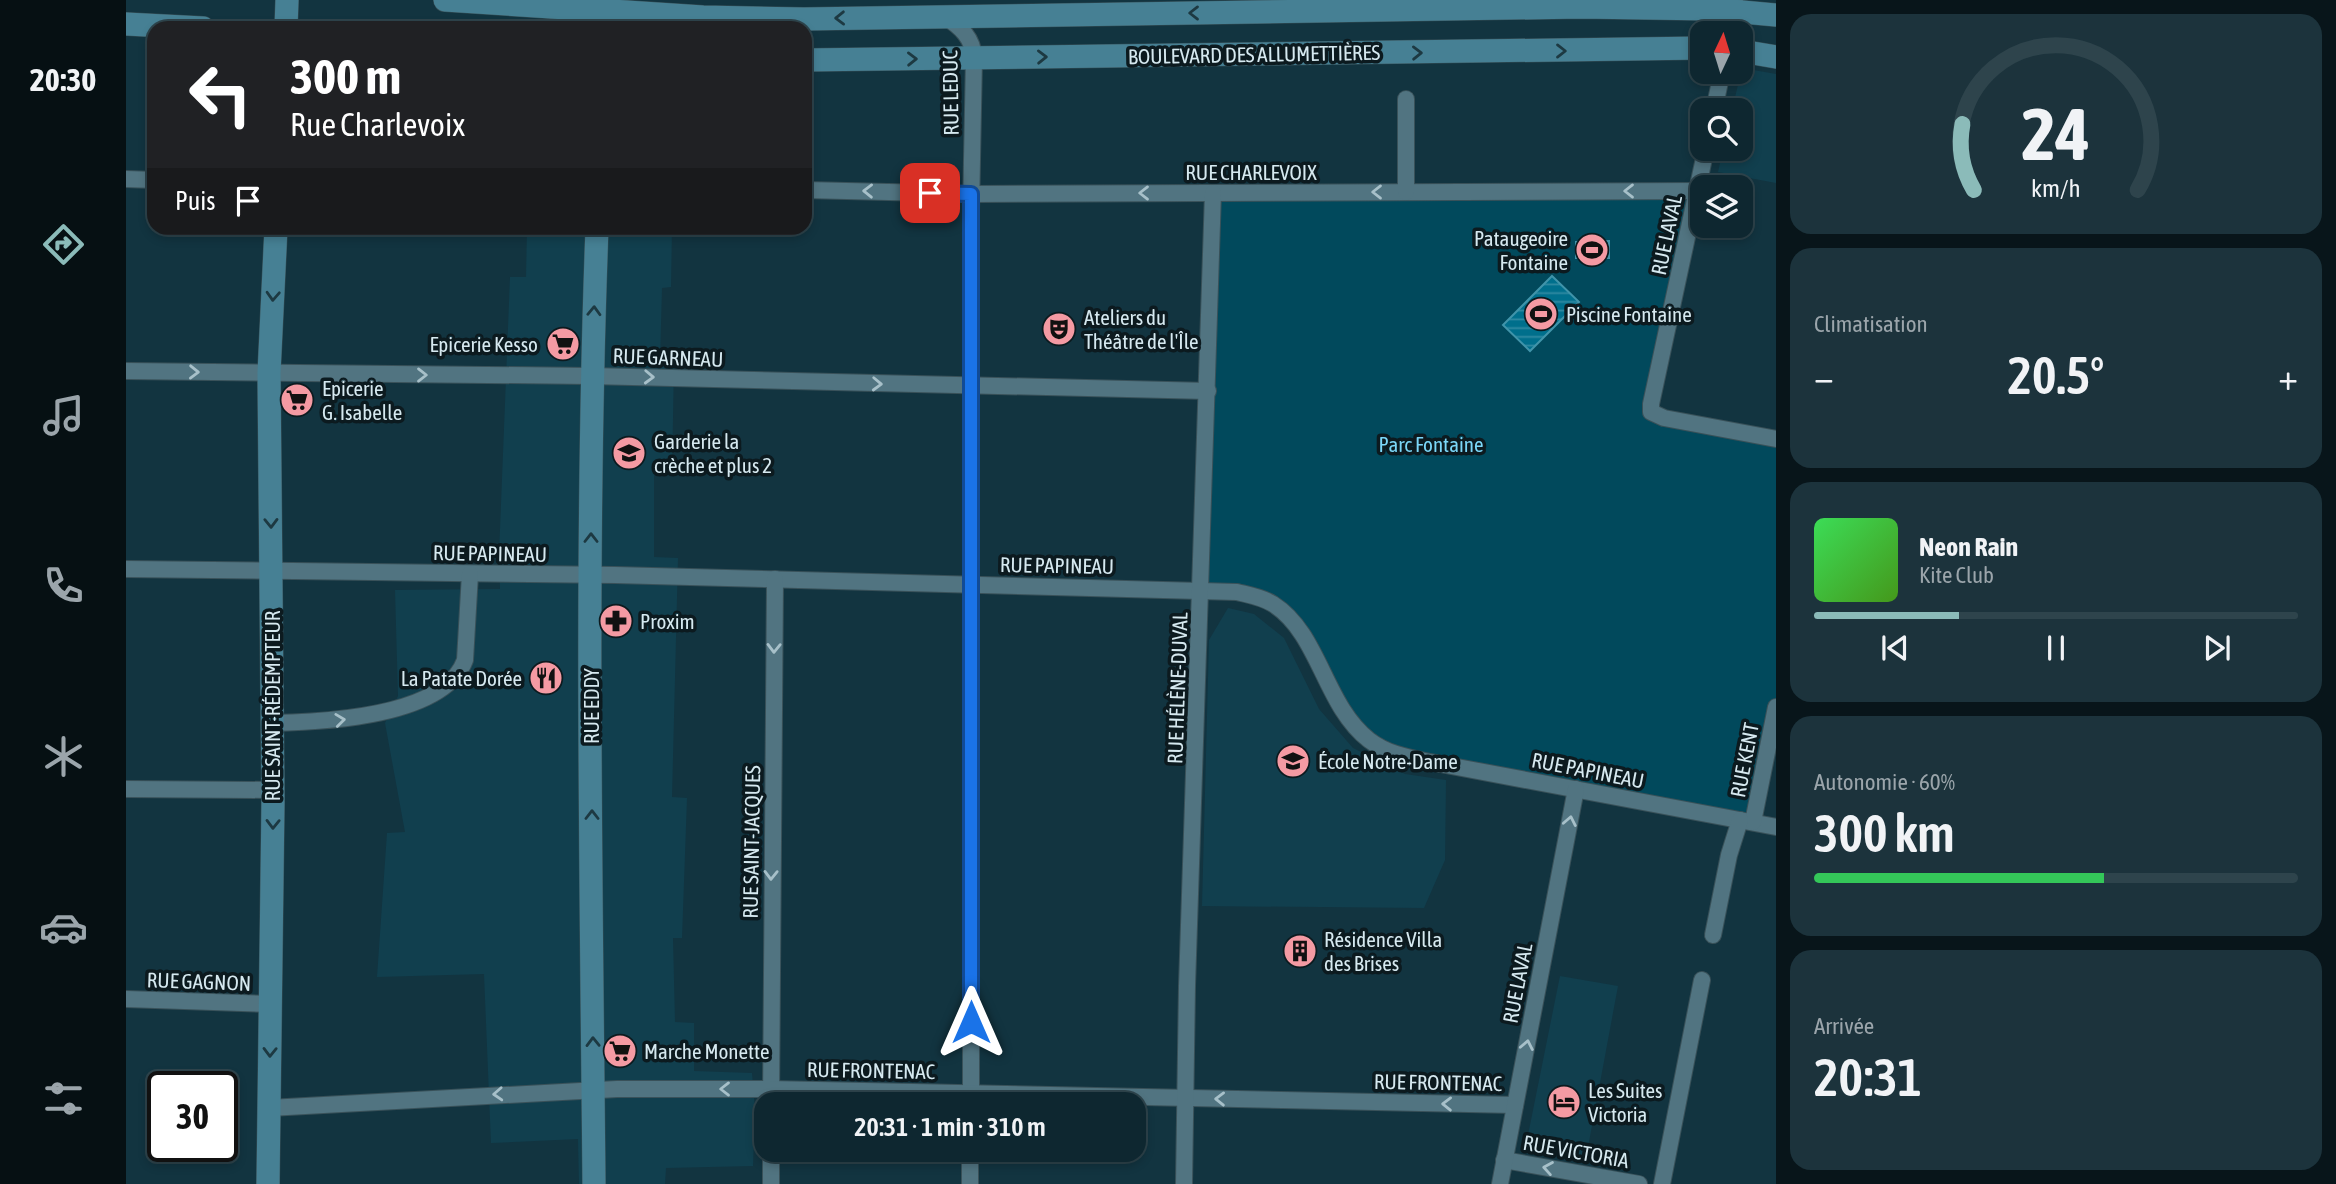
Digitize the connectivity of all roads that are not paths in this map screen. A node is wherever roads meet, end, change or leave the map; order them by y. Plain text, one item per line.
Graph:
1 (286, 0) edge
2 (445, 0) edge
3 (501, 2) edge
4 (1581, 3) edge
5 (1406, 5) edge
6 (1229, 6) edge
7 (1049, 7) edge
8 (704, 8) edge
9 (908, 8) edge
10 (565, 9) junction
11 (1733, 15) edge
12 (1776, 15) edge
13 (944, 16) junction
14 (286, 21) edge
15 (590, 21) edge
16 (126, 24) edge
17 (147, 25) edge
18 (1690, 48) edge
19 (1754, 53) edge
20 (1776, 57) edge
21 (974, 58) junction
22 (812, 60) edge
23 (1406, 99) dead end
24 (126, 180) edge
25 (147, 180) edge
26 (812, 190) edge
27 (1690, 191) edge
28 (1406, 192) junction
29 (1213, 193) junction
30 (971, 194) junction
31 (1690, 223) edge
32 (276, 235) edge
33 (597, 235) edge
34 (126, 372) edge
35 (269, 373) junction
36 (591, 376) junction
37 (972, 386) junction
38 (1208, 390) junction
39 (1776, 439) edge
40 (126, 569) edge
41 (272, 570) junction
42 (470, 574) junction
43 (591, 575) junction
44 (775, 579) junction
45 (971, 584) junction
46 (1202, 589) junction
47 (1776, 707) edge
48 (272, 723) junction
49 (126, 789) edge
50 (1576, 789) junction
51 (273, 790) junction
52 (1746, 821) junction
53 (1776, 827) edge
54 (1713, 935) dead end
55 (1702, 980) dead end
56 (126, 999) edge
57 (271, 1004) junction
58 (594, 1089) junction
59 (770, 1092) edge
60 (971, 1092) edge
61 (754, 1096) edge
62 (1146, 1098) edge
63 (1185, 1098) junction
64 (1515, 1105) junction
65 (269, 1108) junction
66 (1504, 1160) junction
67 (771, 1162) edge
68 (970, 1162) edge
69 (268, 1184) edge
70 (594, 1184) edge
71 (771, 1184) edge
72 (970, 1184) edge
73 (1184, 1184) edge
74 (1500, 1184) edge
75 (1639, 1184) edge
76 (1662, 1184) edge

1 - 14 main road
2 - 3 main road, BOULEVARD DES ALLUMETTIÈRES
3 - 10 main road, BOULEVARD DES ALLUMETTIÈRES
4 - 5 main road, BOULEVARD DES ALLUMETTIÈRES
4 - 11 main road, BOULEVARD DES ALLUMETTIÈRES
5 - 6 main road, BOULEVARD DES ALLUMETTIÈRES
6 -> 7 main road, BOULEVARD DES ALLUMETTIÈRES
7 - 13 main road, BOULEVARD DES ALLUMETTIÈRES
9 -> 8 main road, BOULEVARD DES ALLUMETTIÈRES
8 - 10 main road, BOULEVARD DES ALLUMETTIÈRES
9 - 13 main road, BOULEVARD DES ALLUMETTIÈRES
10 - 15 main road
11 - 12 main road, BOULEVARD DES ALLUMETTIÈRES
13 - 21 street, RUE LEDUC
16 - 17 main road
21 -> 18 main road, BOULEVARD DES ALLUMETTIÈRES
19 - 20 main road
22 -> 21 main road, BOULEVARD DES ALLUMETTIÈRES
21 - 30 street, RUE LEDUC
23 - 28 street
24 - 25 street
30 -> 26 street, RUE CHARLEVOIX
27 -> 28 street, RUE CHARLEVOIX
28 -> 29 street, RUE CHARLEVOIX
29 -> 30 street, RUE CHARLEVOIX
29 - 38 street, RUE HÉLÈNE-DUVAL
30 - 37 street, RUE LEDUC
31 - 39 street, RUE LAVAL
32 -> 35 main road, RUE SAINT-RÉDEMPTEUR
36 -> 33 main road, RUE EDDY
34 -> 35 street, RUE GARNEAU
35 -> 36 street, RUE GARNEAU
35 -> 41 main road, RUE SAINT-RÉDEMPTEUR
36 -> 37 street, RUE GARNEAU
43 -> 36 main road, RUE EDDY
37 - 38 street, RUE GARNEAU
37 - 45 street, RUE LEDUC
38 - 46 street, RUE HÉLÈNE-DUVAL
40 - 41 street, RUE PAPINEAU
41 - 42 street, RUE PAPINEAU
41 - 48 main road, RUE SAINT-RÉDEMPTEUR
42 - 43 street, RUE PAPINEAU
48 -> 42 street
43 - 44 street, RUE PAPINEAU
58 -> 43 main road, RUE EDDY
44 - 45 street, RUE PAPINEAU
44 -> 59 street, RUE SAINT-JACQUES
45 - 46 street, RUE PAPINEAU
45 - 60 street, RUE LEDUC
46 - 50 street, RUE PAPINEAU
46 - 63 street, RUE HÉLÈNE-DUVAL
47 - 52 street, RUE KENT
48 - 51 main road, RUE SAINT-RÉDEMPTEUR
49 - 51 street
50 - 52 street, RUE PAPINEAU
64 -> 50 street, RUE LAVAL
51 -> 57 main road, RUE SAINT-RÉDEMPTEUR
52 - 53 street, RUE PAPINEAU
52 - 54 street, RUE KENT
55 - 76 street
56 - 57 street, RUE GAGNON
57 -> 65 main road, RUE SAINT-RÉDEMPTEUR
61 -> 58 street, RUE FRONTENAC
58 -> 65 street, RUE FRONTENAC
58 - 70 main road, RUE EDDY
62 - 63 street, RUE FRONTENAC
64 -> 63 street, RUE FRONTENAC
63 - 73 street, RUE HÉLÈNE-DUVAL
64 - 66 street, RUE LAVAL
65 - 69 main road, RUE SAINT-RÉDEMPTEUR
66 - 74 street, RUE LAVAL
75 -> 66 street, RUE VICTORIA
67 - 71 street
68 - 72 street

